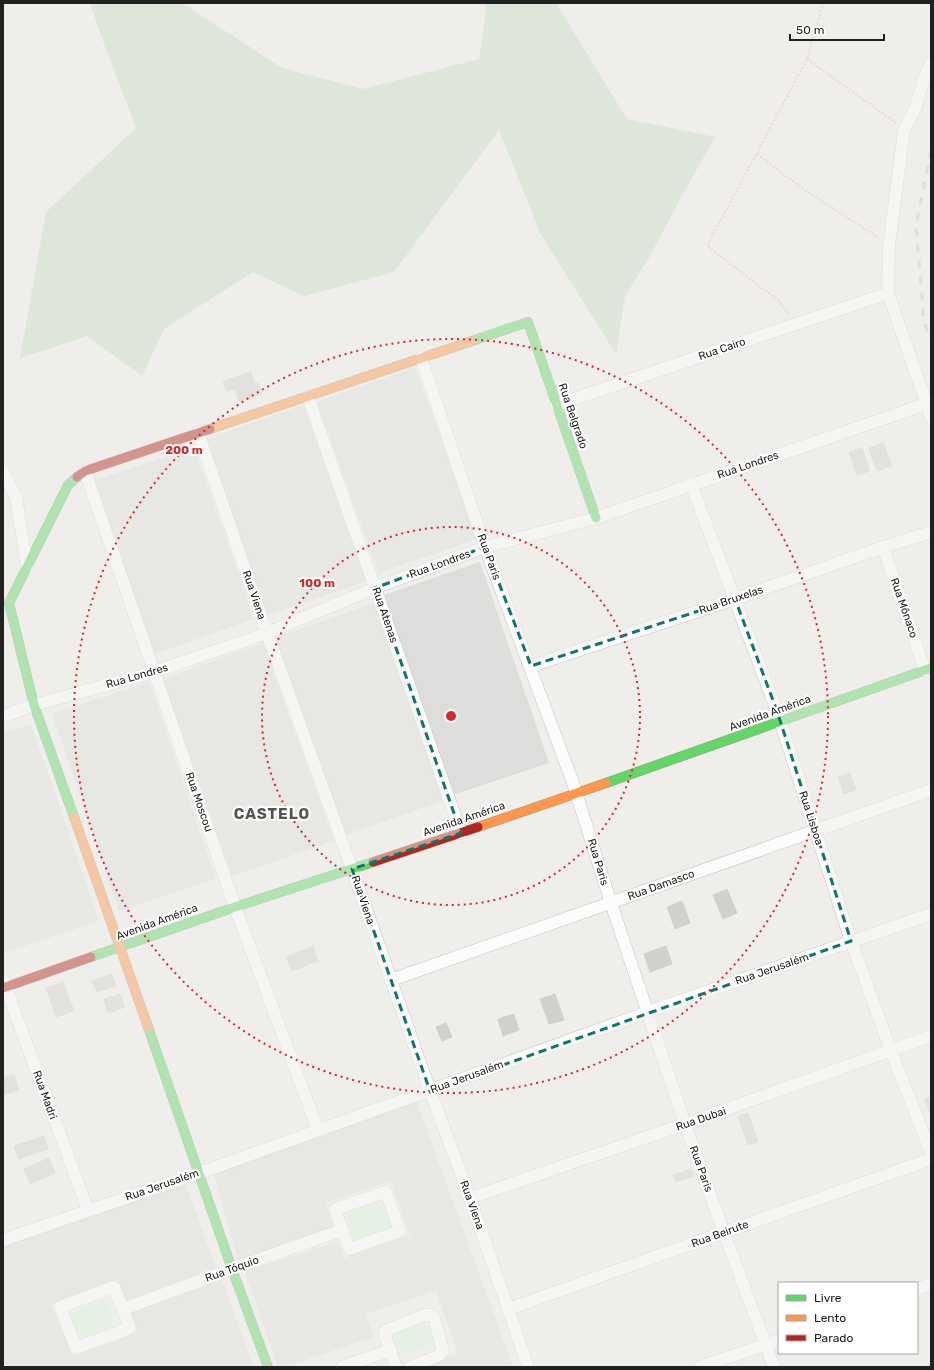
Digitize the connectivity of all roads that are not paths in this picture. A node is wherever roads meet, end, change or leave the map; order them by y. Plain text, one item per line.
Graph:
1 (931, 63) edge
2 (888, 293) junction
3 (421, 358) junction
4 (308, 397) junction
5 (926, 404) junction
6 (556, 405) junction
7 (931, 417) edge
8 (198, 433) junction
9 (3, 471) edge
10 (85, 471) junction
11 (691, 484) junction
12 (596, 518) junction
13 (931, 532) edge
14 (485, 547) junction
15 (883, 547) junction
16 (27, 566) junction
17 (375, 588) junction
18 (735, 599) junction
19 (267, 633) junction
20 (531, 666) junction
21 (928, 669) edge
22 (154, 672) junction
23 (34, 705) junction
24 (3, 716) edge
25 (780, 722) junction
26 (931, 790) edge
27 (577, 794) junction
28 (815, 830) junction
29 (461, 833) junction
30 (352, 869) junction
31 (611, 903) junction
32 (235, 907) junction
33 (931, 914) edge
34 (851, 941) junction
35 (120, 948) junction
36 (391, 980) junction
37 (4, 985) edge
38 (648, 1013) junction
39 (931, 1036) edge
40 (891, 1051) junction
41 (430, 1091) junction
42 (685, 1124) junction
43 (318, 1130) junction
44 (931, 1153) edge
45 (931, 1159) edge
46 (199, 1173) junction
47 (470, 1198) junction
48 (88, 1210) junction
49 (342, 1230) junction
50 (724, 1233) junction
51 (3, 1240) edge
52 (232, 1269) junction
53 (931, 1284) edge
54 (918, 1289) edge
55 (123, 1309) junction
56 (508, 1309) junction
57 (778, 1340) edge
58 (766, 1345) junction
59 (391, 1350) junction
60 (268, 1367) edge
61 (342, 1367) edge
62 (396, 1367) edge
63 (410, 1367) edge
64 (528, 1367) edge
65 (700, 1367) edge
66 (774, 1367) edge

1 - 2 street
2 - 5 street
2 - 6 street, Rua Cairo
3 - 4 street
3 - 6 street, Rua Belgrado
3 - 14 street, Rua Paris
4 - 8 street
4 - 17 street, Rua Atenas
5 - 7 street
5 - 11 street, Rua Londres
6 - 12 street, Rua Belgrado
8 - 10 street
8 - 19 street, Rua Viena
9 - 16 street
10 - 16 street
10 - 22 street, Rua Moscou
11 - 12 street, Rua Londres
11 - 18 street, Rua Lisboa
12 - 14 street, Rua Londres
13 - 15 street, Rua Bruxelas
14 - 17 street, Rua Londres
14 - 20 street, Rua Paris
15 - 18 street, Rua Bruxelas
15 - 21 street, Rua Mônaco
16 - 23 street
17 - 19 street, Rua Londres
17 - 29 street, Rua Atenas
18 - 20 street, Rua Bruxelas
18 - 25 street, Rua Lisboa
19 - 22 street, Rua Londres
19 - 30 street, Rua Viena
20 - 27 street, Rua Paris
21 - 25 street, Avenida América
22 - 23 street, Rua Londres
22 - 32 street, Rua Moscou
23 - 24 street, Rua Londres
23 - 35 street
25 - 27 street, Avenida América
25 - 28 street, Rua Lisboa
26 - 28 street, Rua Damasco
27 - 29 street, Avenida América
27 - 31 street, Rua Paris
28 - 31 street, Rua Damasco
28 - 34 street, Rua Lisboa
29 - 30 street, Avenida América
30 - 32 street, Avenida América
30 - 36 street, Rua Viena
31 - 36 street, Rua Damasco
31 - 38 street, Rua Paris
32 - 35 street, Avenida América
32 - 43 street, Rua Moscou
33 - 34 street, Rua Jerusalém
34 - 38 street, Rua Jerusalém
34 - 40 street, Rua Lisboa
35 - 37 street, Avenida América
35 - 46 street
36 - 41 street, Rua Viena
37 - 48 street, Rua Madri
38 - 41 street, Rua Jerusalém
38 - 42 street, Rua Paris
39 - 40 street, Rua Dubai
40 - 42 street, Rua Dubai
40 - 44 street, Rua Lisboa
41 - 43 street, Rua Jerusalém
41 - 47 street, Rua Viena
42 - 47 street, Rua Dubai
42 - 50 street, Rua Paris
43 - 46 street, Rua Jerusalém
45 - 50 street, Rua Beirute
46 - 48 street, Rua Jerusalém
46 - 52 street
47 - 56 street, Rua Viena
48 - 51 street, Rua Jerusalém
49 - 49 street
49 - 52 street, Rua Tóquio
50 - 56 street, Rua Beirute
50 - 58 street, Rua Paris
52 - 55 street, Rua Tóquio
52 - 60 street
53 - 54 street
55 - 55 street
56 - 64 street, Rua Viena
57 - 58 street
58 - 65 street
58 - 66 street, Rua Paris
59 - 61 street
59 - 62 street
59 - 63 street

